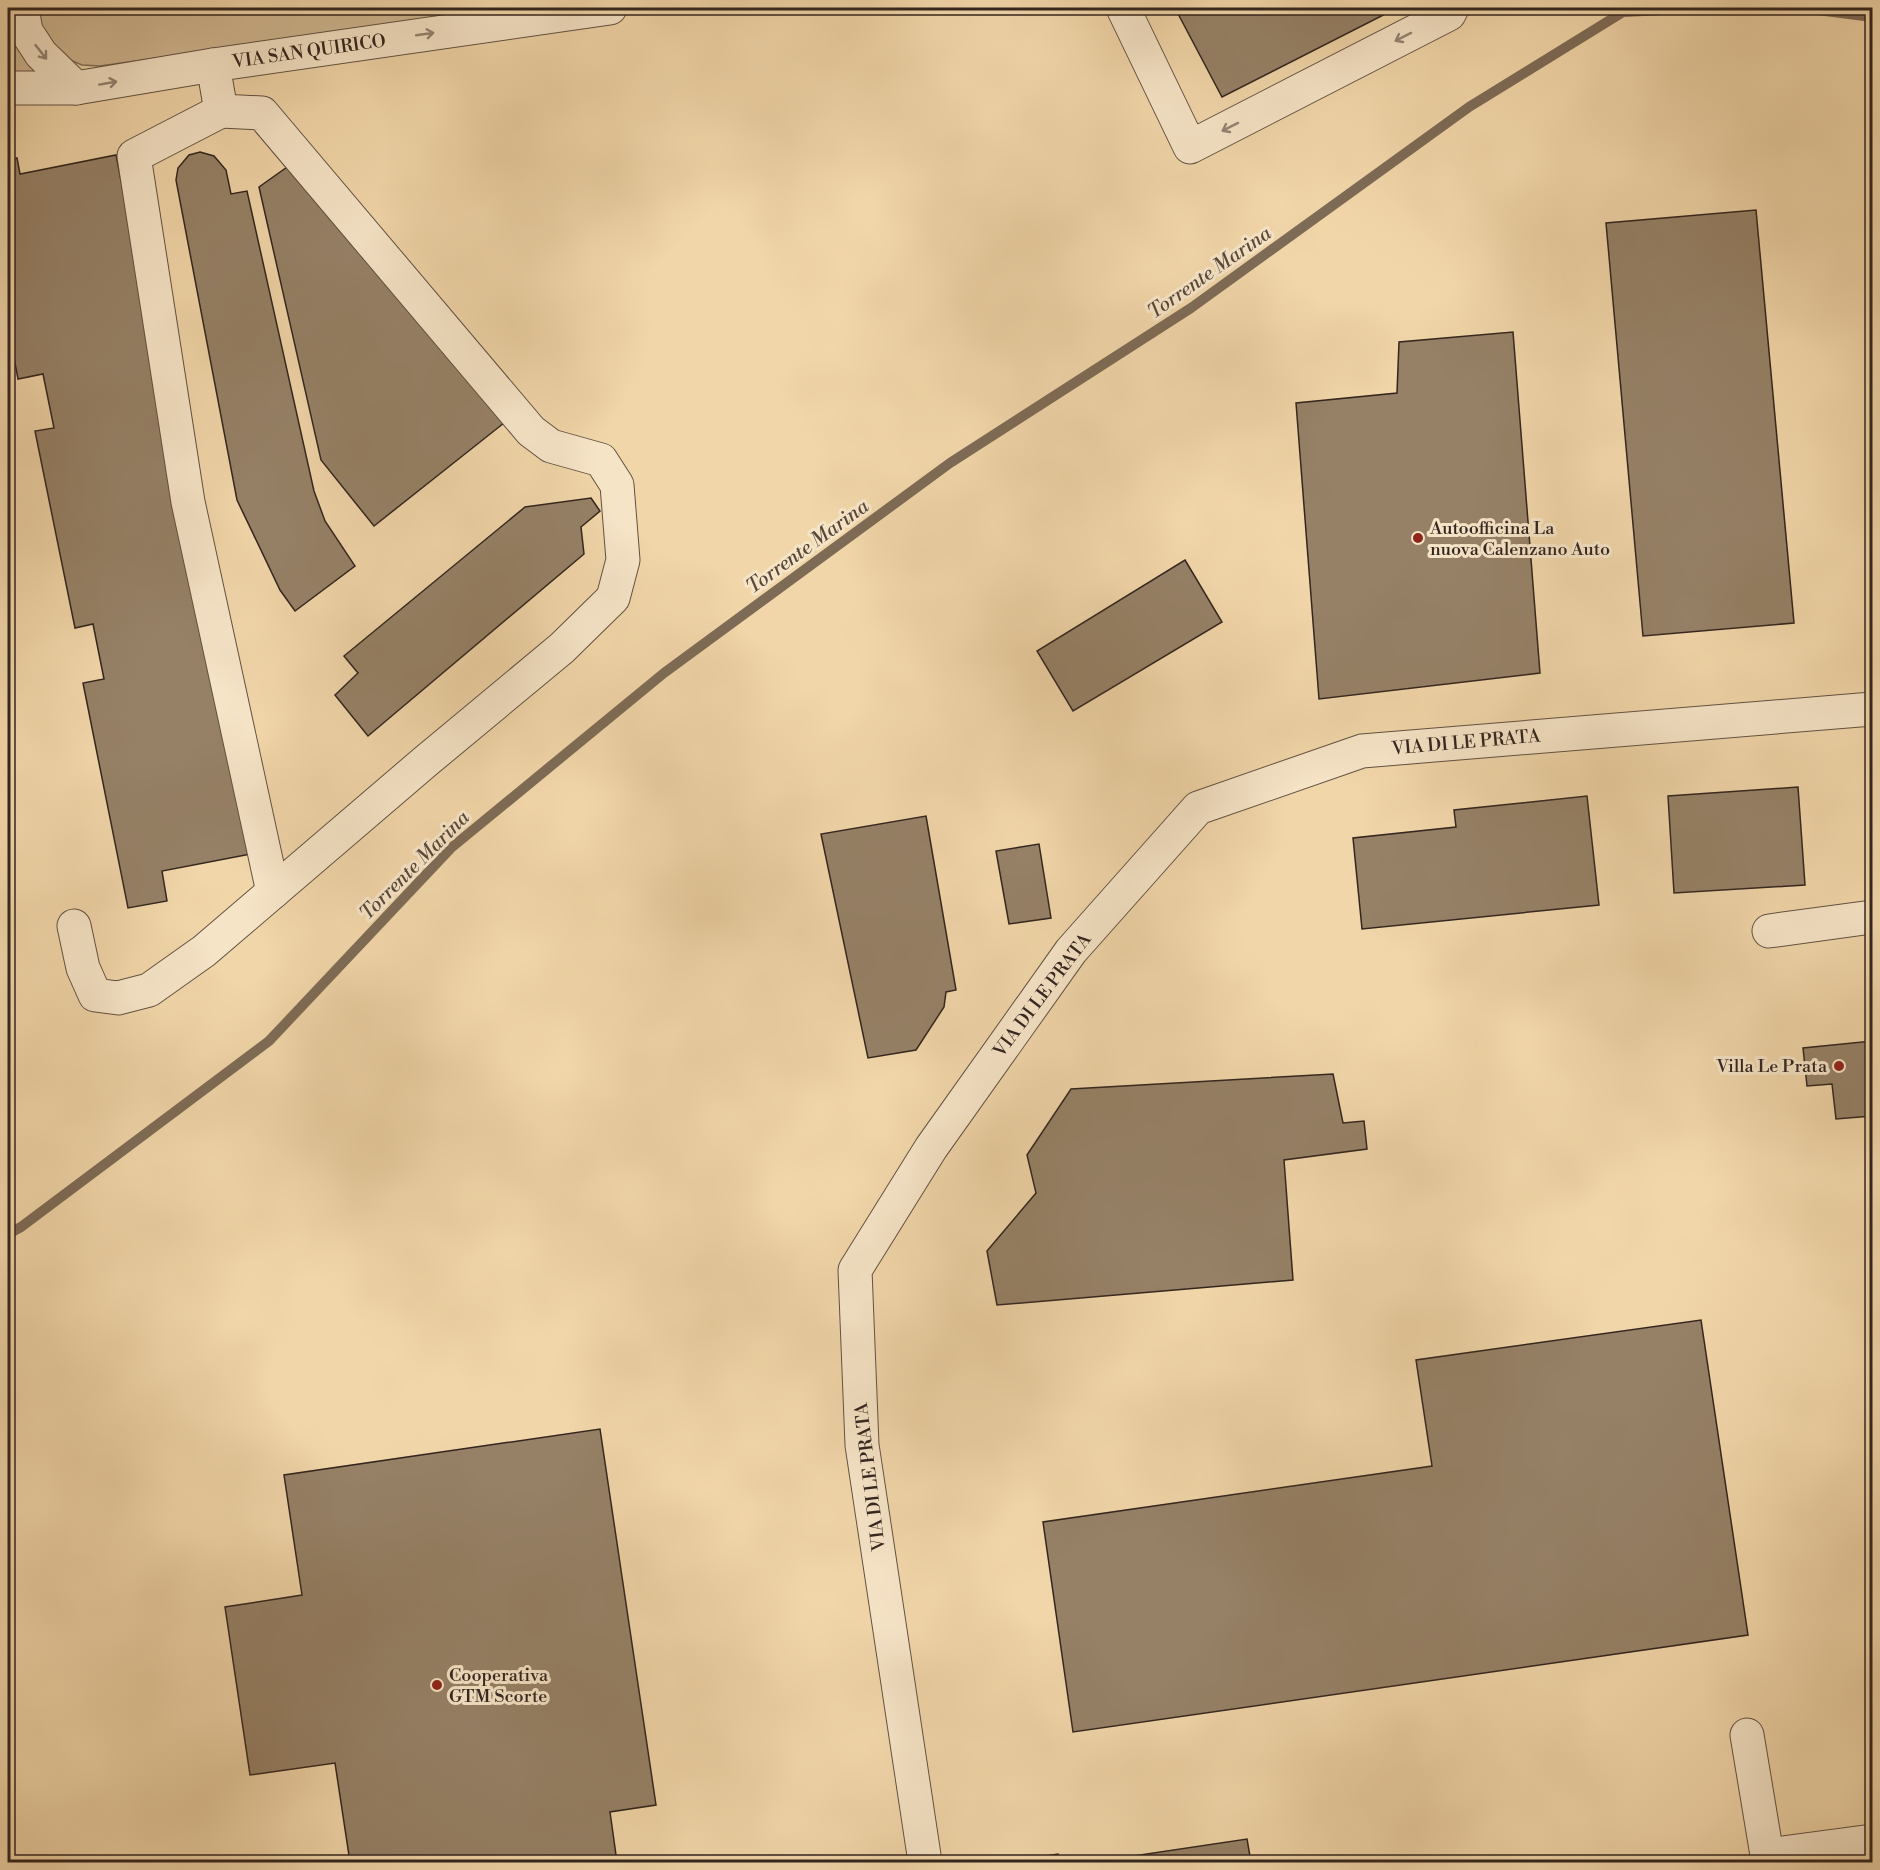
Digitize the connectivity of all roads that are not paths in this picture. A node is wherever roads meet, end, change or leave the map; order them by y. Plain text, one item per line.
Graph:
1 (22, 8) edge
2 (610, 8) edge
3 (1123, 8) edge
4 (1452, 8) edge
5 (213, 65) junction
6 (8, 88) edge
7 (76, 88) junction
8 (220, 111) junction
9 (1872, 709) edge
10 (273, 891) junction
11 (1872, 917) edge
12 (74, 926) dead end
13 (1768, 931) dead end
14 (1748, 1735) dead end
15 (1872, 1841) edge
16 (1767, 1859) edge
17 (925, 1863) edge

1 -> 7 street
5 -> 2 street, VIA SAN QUIRICO
4 -> 3 street
7 -> 5 street, VIA SAN QUIRICO
5 - 8 street
6 - 7 street, VIA SAN QUIRICO
8 - 10 street
8 - 10 street
9 - 17 street, VIA DI LE PRATA
10 - 12 street
11 - 13 street
14 - 16 street
15 - 16 street

